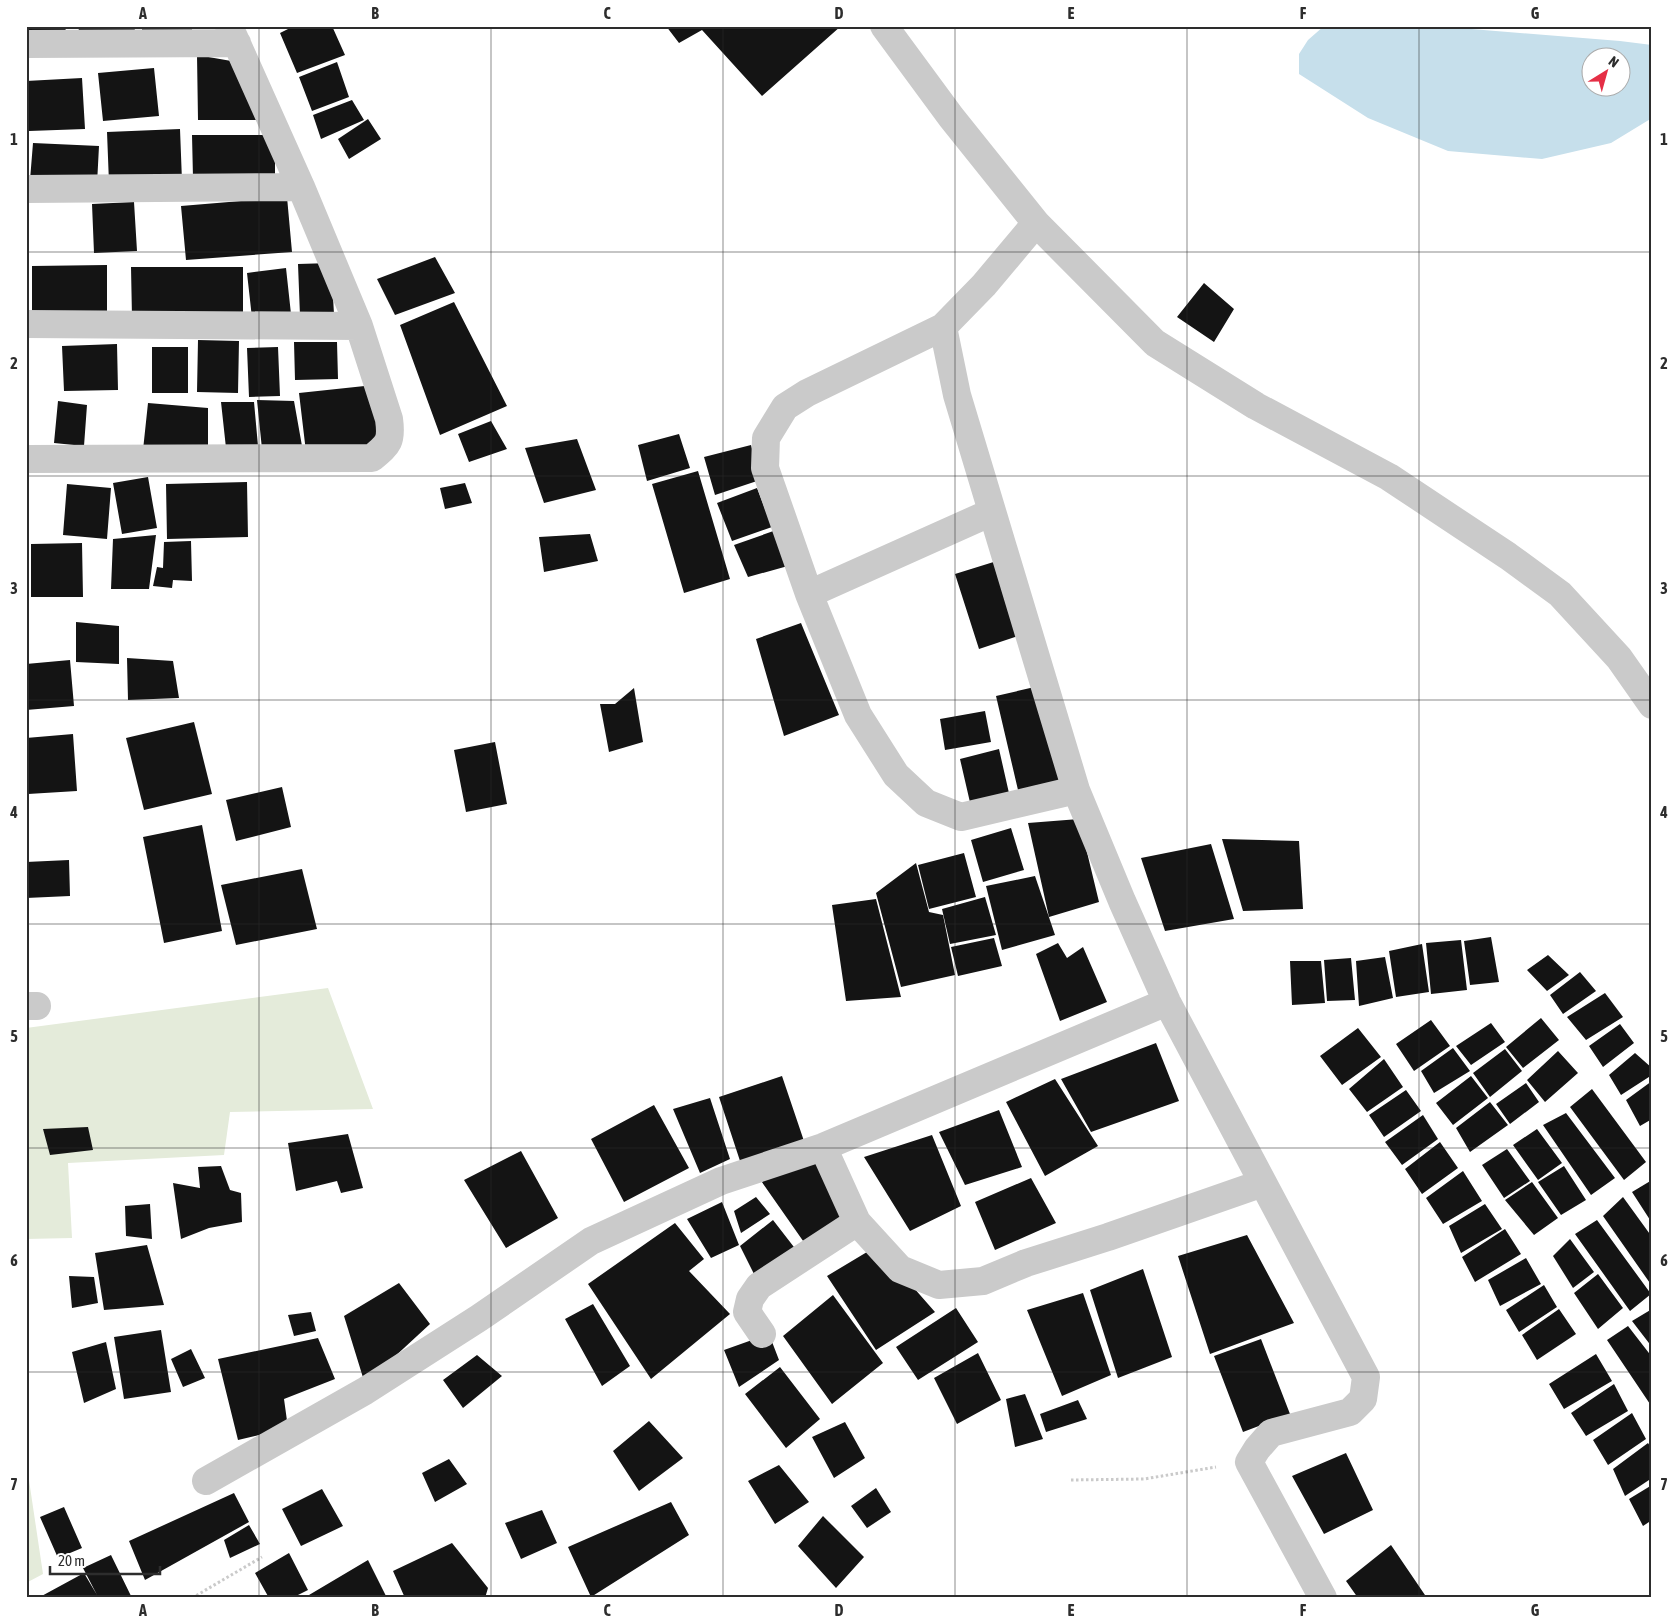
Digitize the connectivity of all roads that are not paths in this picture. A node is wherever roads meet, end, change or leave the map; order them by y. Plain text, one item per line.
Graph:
1 (884, 26) edge
2 (233, 35) edge
3 (26, 44) edge
4 (301, 187) junction
5 (26, 189) edge
6 (1036, 223) junction
7 (26, 324) edge
8 (359, 326) junction
9 (943, 327) junction
10 (26, 459) edge
11 (992, 512) junction
12 (809, 594) junction
13 (1652, 705) edge
14 (1076, 790) junction
15 (1167, 1002) junction
16 (823, 1147) junction
17 (1263, 1183) junction
18 (857, 1222) junction
19 (762, 1334) dead end
20 (206, 1481) dead end
21 (1323, 1598) edge

1 - 6 street
2 - 3 street
2 - 4 street
4 - 5 street
4 - 8 street
6 - 9 street
6 - 13 street
7 - 8 street
8 - 10 street
9 - 11 street
9 - 12 street
11 - 12 street
11 - 14 street
12 - 14 street
14 - 15 street
15 - 16 street
15 - 17 street
16 - 18 street
16 - 20 street
17 - 18 street
17 - 21 street
18 - 19 street

